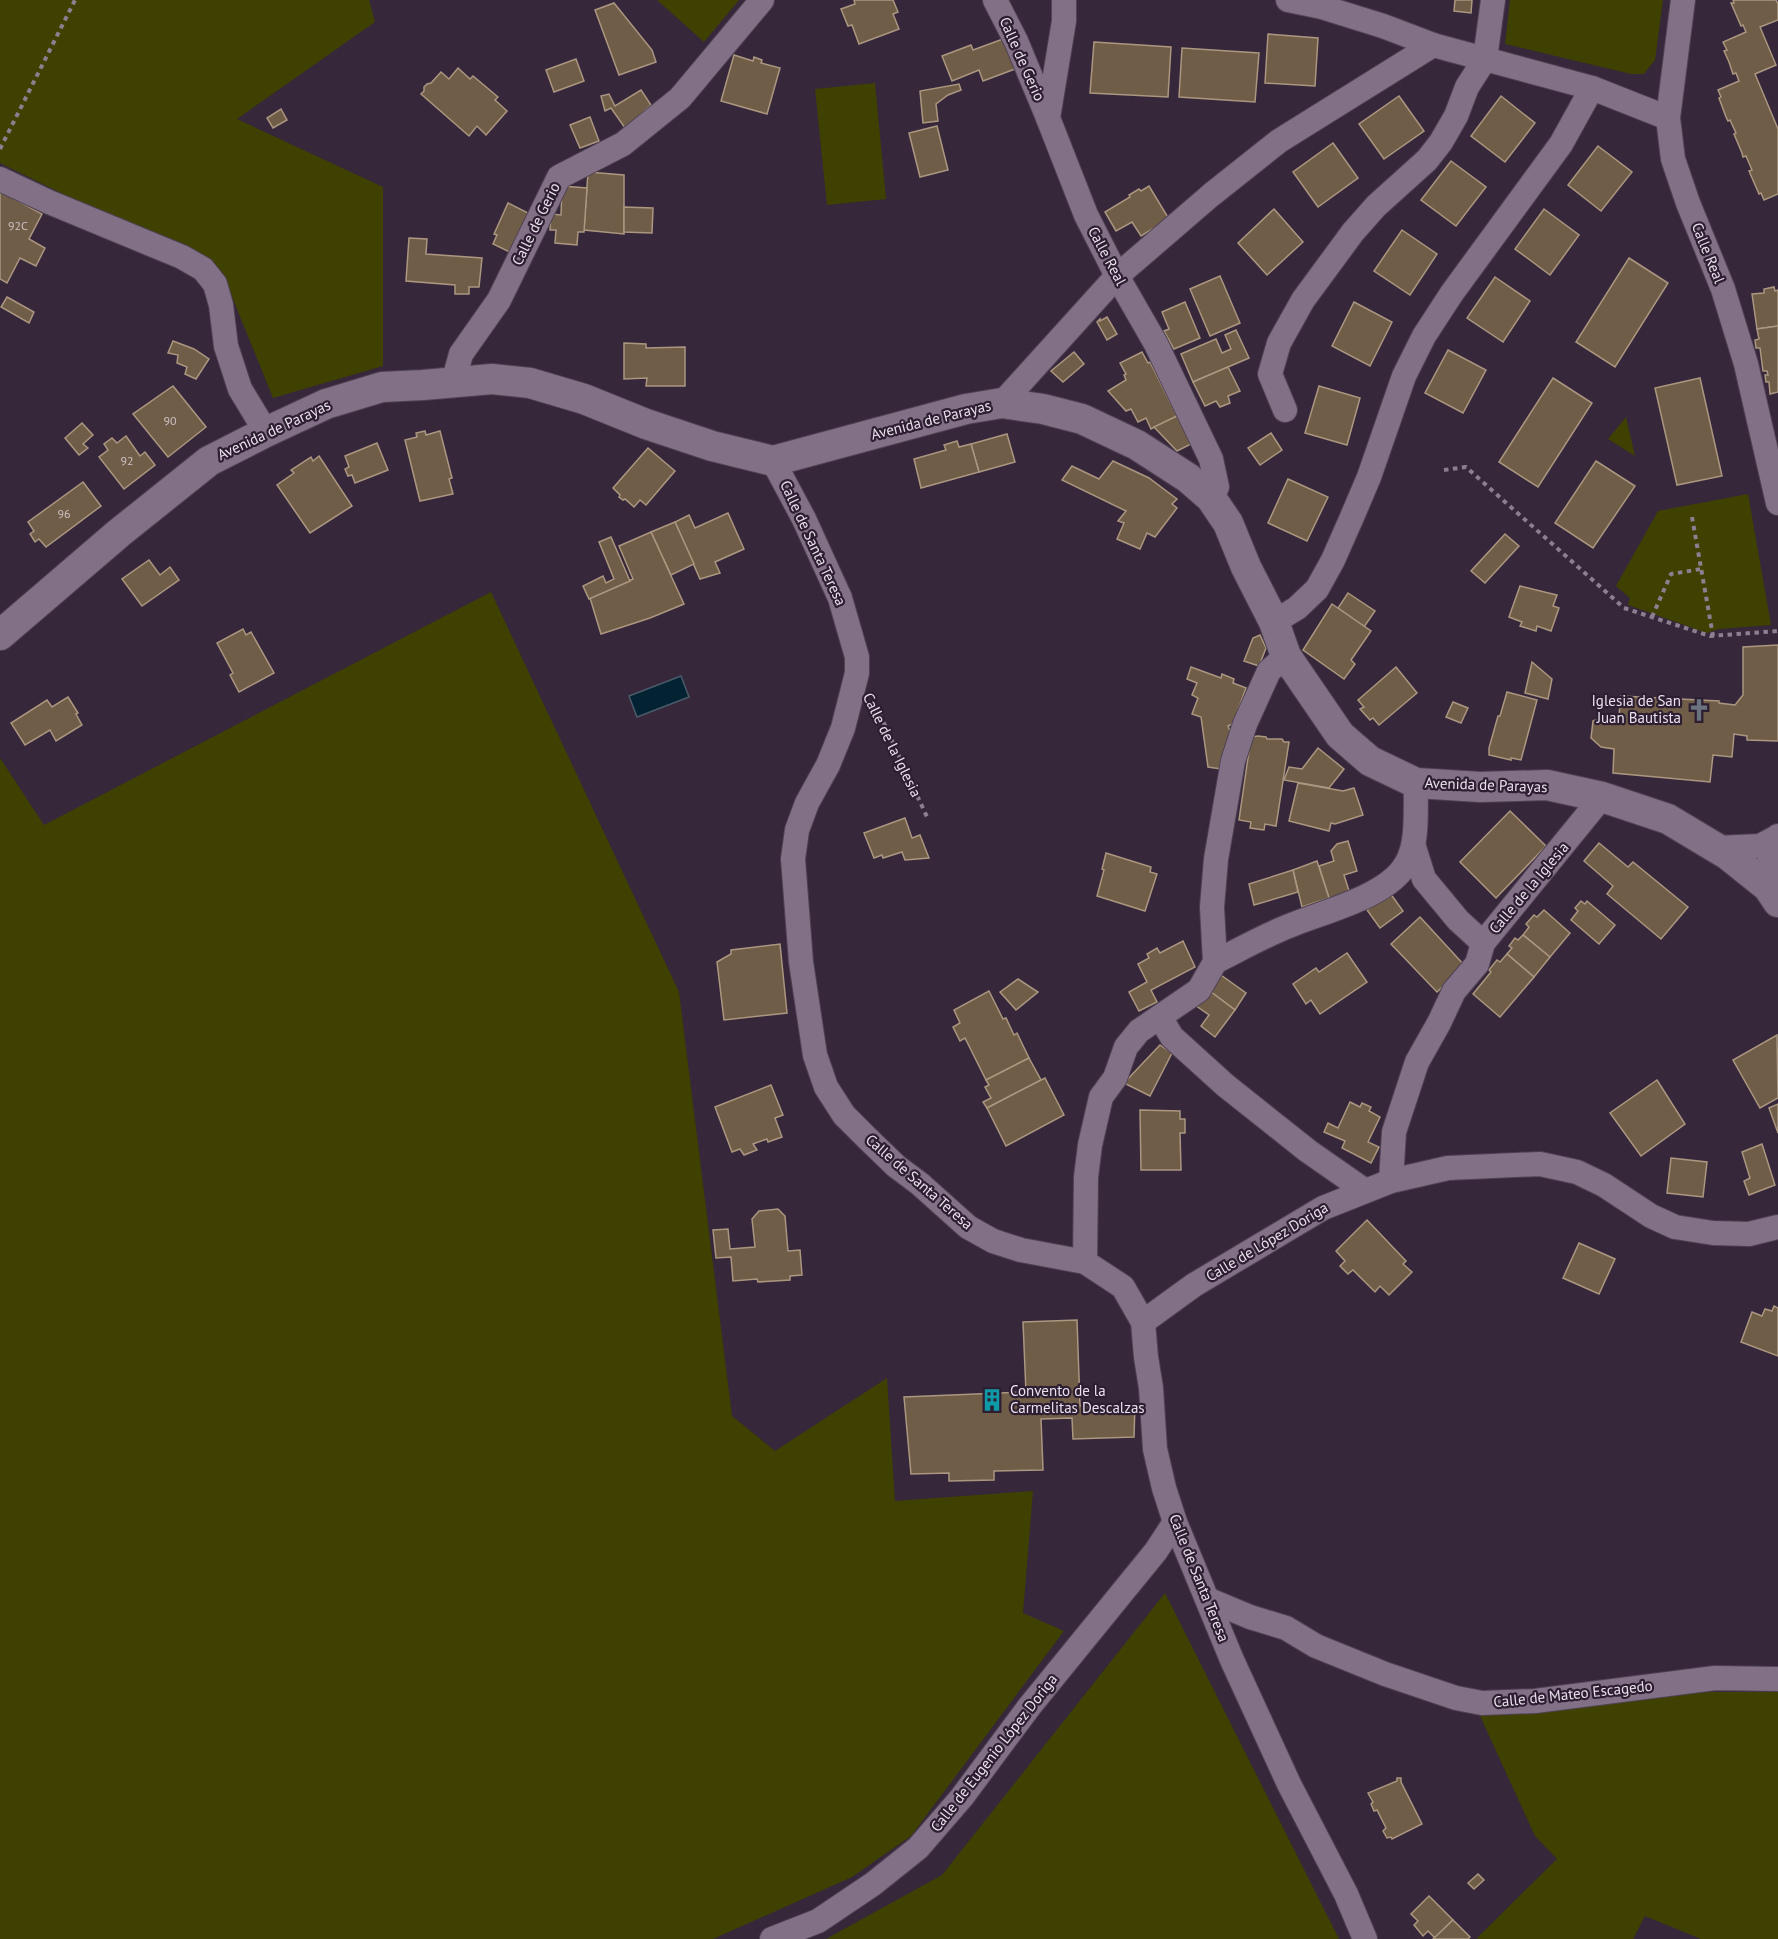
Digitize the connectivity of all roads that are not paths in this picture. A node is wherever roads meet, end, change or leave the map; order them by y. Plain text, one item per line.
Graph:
1 (762, 0) edge
2 (995, 0) edge
3 (1064, 0) edge
4 (1288, 0) edge
5 (1494, 0) edge
6 (1683, 0) edge
7 (1433, 45) junction
8 (1485, 59) junction
9 (1592, 88) junction
10 (1048, 118) junction
11 (1668, 118) junction
12 (0, 179) edge
13 (1117, 276) junction
14 (453, 383) junction
15 (1002, 403) junction
16 (1285, 410) dead end
17 (266, 432) junction
18 (773, 461) junction
19 (1210, 498) junction
20 (1778, 503) edge
21 (1274, 622) junction
22 (0, 635) edge
23 (1286, 656) junction
24 (1416, 783) junction
25 (1602, 797) junction
26 (1778, 836) edge
27 (1414, 847) junction
28 (1717, 848) junction
29 (1775, 895) edge
30 (1483, 943) junction
31 (1215, 962) junction
32 (1160, 1017) junction
33 (1391, 1181) junction
34 (1364, 1190) junction
35 (1778, 1227) edge
36 (1085, 1262) junction
37 (1143, 1322) junction
38 (1175, 1521) junction
39 (1207, 1599) junction
40 (1778, 1679) edge
41 (772, 1939) edge
42 (1365, 1939) edge

1 - 14 street, Calle de Gerio
2 - 10 street, Calle de Gerio
3 - 10 street
4 - 7 street
5 - 8 street
6 - 11 street, Calle Real
7 - 8 street
7 - 13 street
8 - 9 street
8 - 16 street
9 - 11 street
9 - 21 street
10 - 13 street, Calle Real
11 - 20 street, Calle Real
12 - 17 street
13 - 15 street
13 - 19 street, Calle Real
14 - 17 street, Avenida de Parayas
14 - 18 street, Avenida de Parayas
15 - 18 street, Avenida de Parayas
15 - 19 street, Avenida de Parayas
17 - 22 street, Avenida de Parayas
18 - 36 street, Calle de Santa Teresa
19 - 21 street, Avenida de Parayas
21 - 23 street, Avenida de Parayas
23 - 24 street, Avenida de Parayas
23 - 31 street
24 - 25 street, Avenida de Parayas
24 - 27 street
25 - 28 street, Avenida de Parayas
25 - 30 street, Calle de la Iglesia
26 - 28 street
26 - 29 street
27 - 30 street
27 - 31 street
28 - 29 street, Avenida de Parayas
30 - 33 street, Calle de la Iglesia
31 - 32 street
32 - 34 street
32 - 36 street
33 - 34 street, Calle de López Doriga
33 - 35 street, Calle de López Doriga
34 - 37 street, Calle de López Doriga
36 - 37 street, Calle de Santa Teresa
37 - 38 street, Calle de Santa Teresa
38 - 39 street, Calle de Santa Teresa
38 - 41 street, Calle de Eugenio López Doriga
39 - 40 street, Calle de Mateo Escagedo
39 - 42 street, Calle de Santa Teresa

